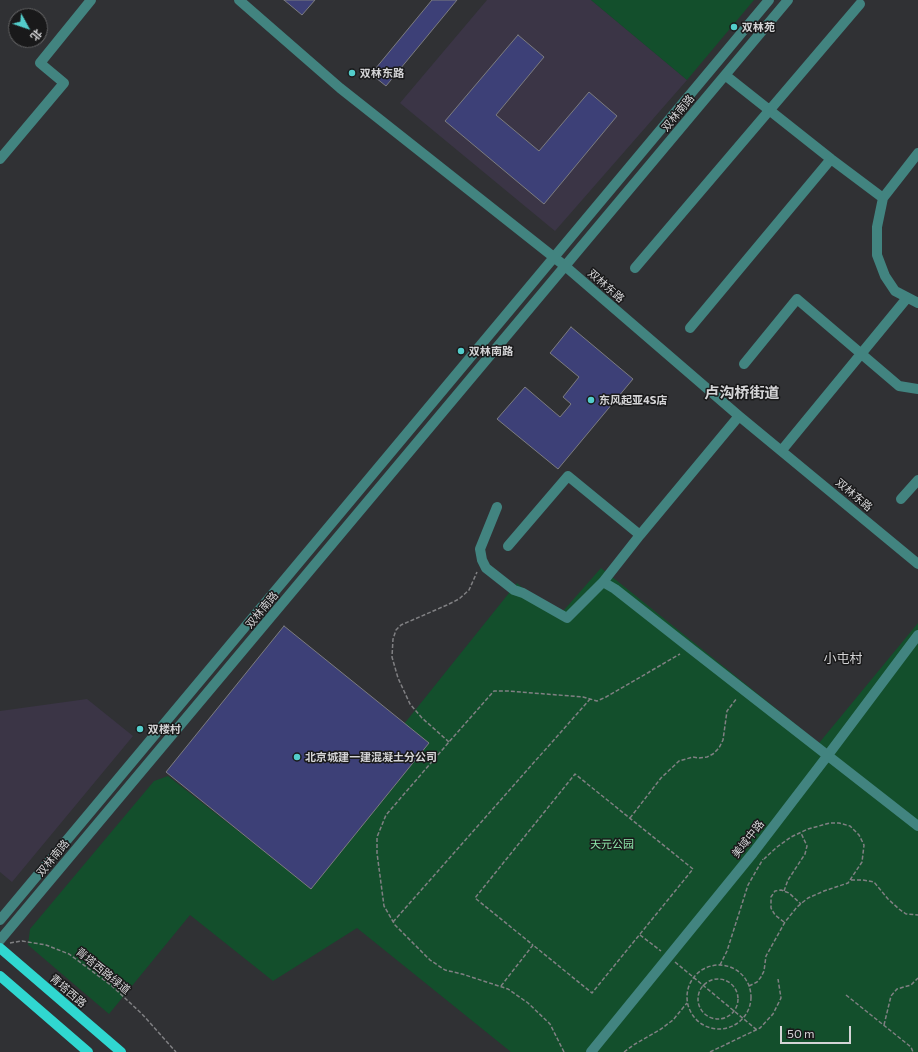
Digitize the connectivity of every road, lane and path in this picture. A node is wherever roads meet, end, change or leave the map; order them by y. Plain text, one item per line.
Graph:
1 (91, 0) edge
2 (239, 0) edge
3 (769, 0) edge
4 (788, 0) edge
5 (860, 4) dead end
6 (725, 75) junction
7 (768, 110) junction
8 (918, 153) edge
9 (0, 159) edge
10 (831, 159) junction
11 (883, 198) junction
12 (554, 258) junction
13 (565, 266) junction
14 (635, 268) dead end
15 (907, 298) junction
16 (918, 303) edge
17 (690, 328) dead end
18 (861, 353) junction
19 (744, 364) dead end
20 (918, 389) edge
21 (739, 416) junction
22 (782, 450) junction
23 (918, 480) edge
24 (901, 499) dead end
25 (498, 507) dead end
26 (640, 535) junction
27 (508, 546) dead end
28 (482, 560) junction
29 (918, 564) edge
30 (603, 582) junction
31 (918, 635) edge
32 (690, 648) junction
33 (745, 690) junction
34 (590, 699) junction
35 (449, 742) junction
36 (828, 755) junction
37 (630, 818) junction
38 (918, 826) edge
39 (800, 832) junction
40 (753, 853) junction
41 (764, 859) junction
42 (851, 880) junction
43 (784, 891) junction
44 (801, 904) junction
45 (918, 915) edge
46 (0, 920) edge
47 (393, 922) junction
48 (785, 922) junction
49 (640, 935) junction
50 (2, 944) edge
51 (533, 945) junction
52 (669, 957) junction
53 (720, 965) junction
54 (0, 976) edge
55 (693, 977) junction
56 (918, 978) edge
57 (778, 979) dead end
58 (703, 985) junction
59 (500, 986) junction
60 (749, 986) junction
61 (846, 996) dead end
62 (687, 1003) junction
63 (734, 1011) junction
64 (743, 1018) junction
65 (884, 1025) junction
66 (757, 1030) junction
67 (88, 1052) edge
68 (121, 1052) edge
69 (176, 1052) edge
70 (564, 1052) edge
71 (591, 1052) edge
72 (624, 1052) edge
73 (710, 1052) edge
74 (912, 1052) edge

1 - 9 street
2 - 12 street, 双林东路
3 - 12 street, 双林南路
4 - 6 street, 双林南路
5 - 7 street
6 - 7 street
6 - 13 street, 双林南路
7 - 10 street
7 - 14 street
8 - 11 street
10 - 11 street
10 - 17 street
11 - 15 street
12 - 13 street, 双林东路
12 - 46 street, 双林南路
13 - 21 street, 双林东路
13 - 50 street, 双林南路
15 - 16 street
15 - 18 street
18 - 19 street
18 - 20 street
18 - 22 street
21 - 22 street, 双林东路
21 - 26 street
22 - 29 street, 双林东路
23 - 24 street
25 - 28 street
26 - 27 street
26 - 30 street
28 - 30 street
28 - 35 path
30 - 32 street
31 - 36 street, 美域中路
32 - 33 street
32 - 34 path
33 - 36 street
33 - 37 path
34 - 35 path
34 - 47 path
35 - 47 path
36 - 38 street
36 - 40 street, 美域中路
37 - 49 path
37 - 51 path
39 - 41 path
39 - 42 path
39 - 43 path
40 - 41 path
40 - 52 street, 美域中路
41 - 53 path
42 - 44 path
42 - 45 path
43 - 44 path
43 - 48 path
44 - 48 path
47 - 59 path
48 - 60 path
49 - 51 path
49 - 52 path
50 - 68 main road, 青塔西路
50 - 69 path, 青塔西路绿道
51 - 59 path
52 - 55 path
52 - 71 street, 美域中路
53 - 55 path
53 - 60 path
54 - 67 main road
55 - 58 path
55 - 62 path
56 - 65 path
57 - 66 path
58 - 63 path
58 - 63 path
58 - 63 path
59 - 70 path
60 - 64 path
61 - 65 path
62 - 64 path
62 - 72 path
63 - 64 path
64 - 66 path
65 - 74 path
66 - 73 path

